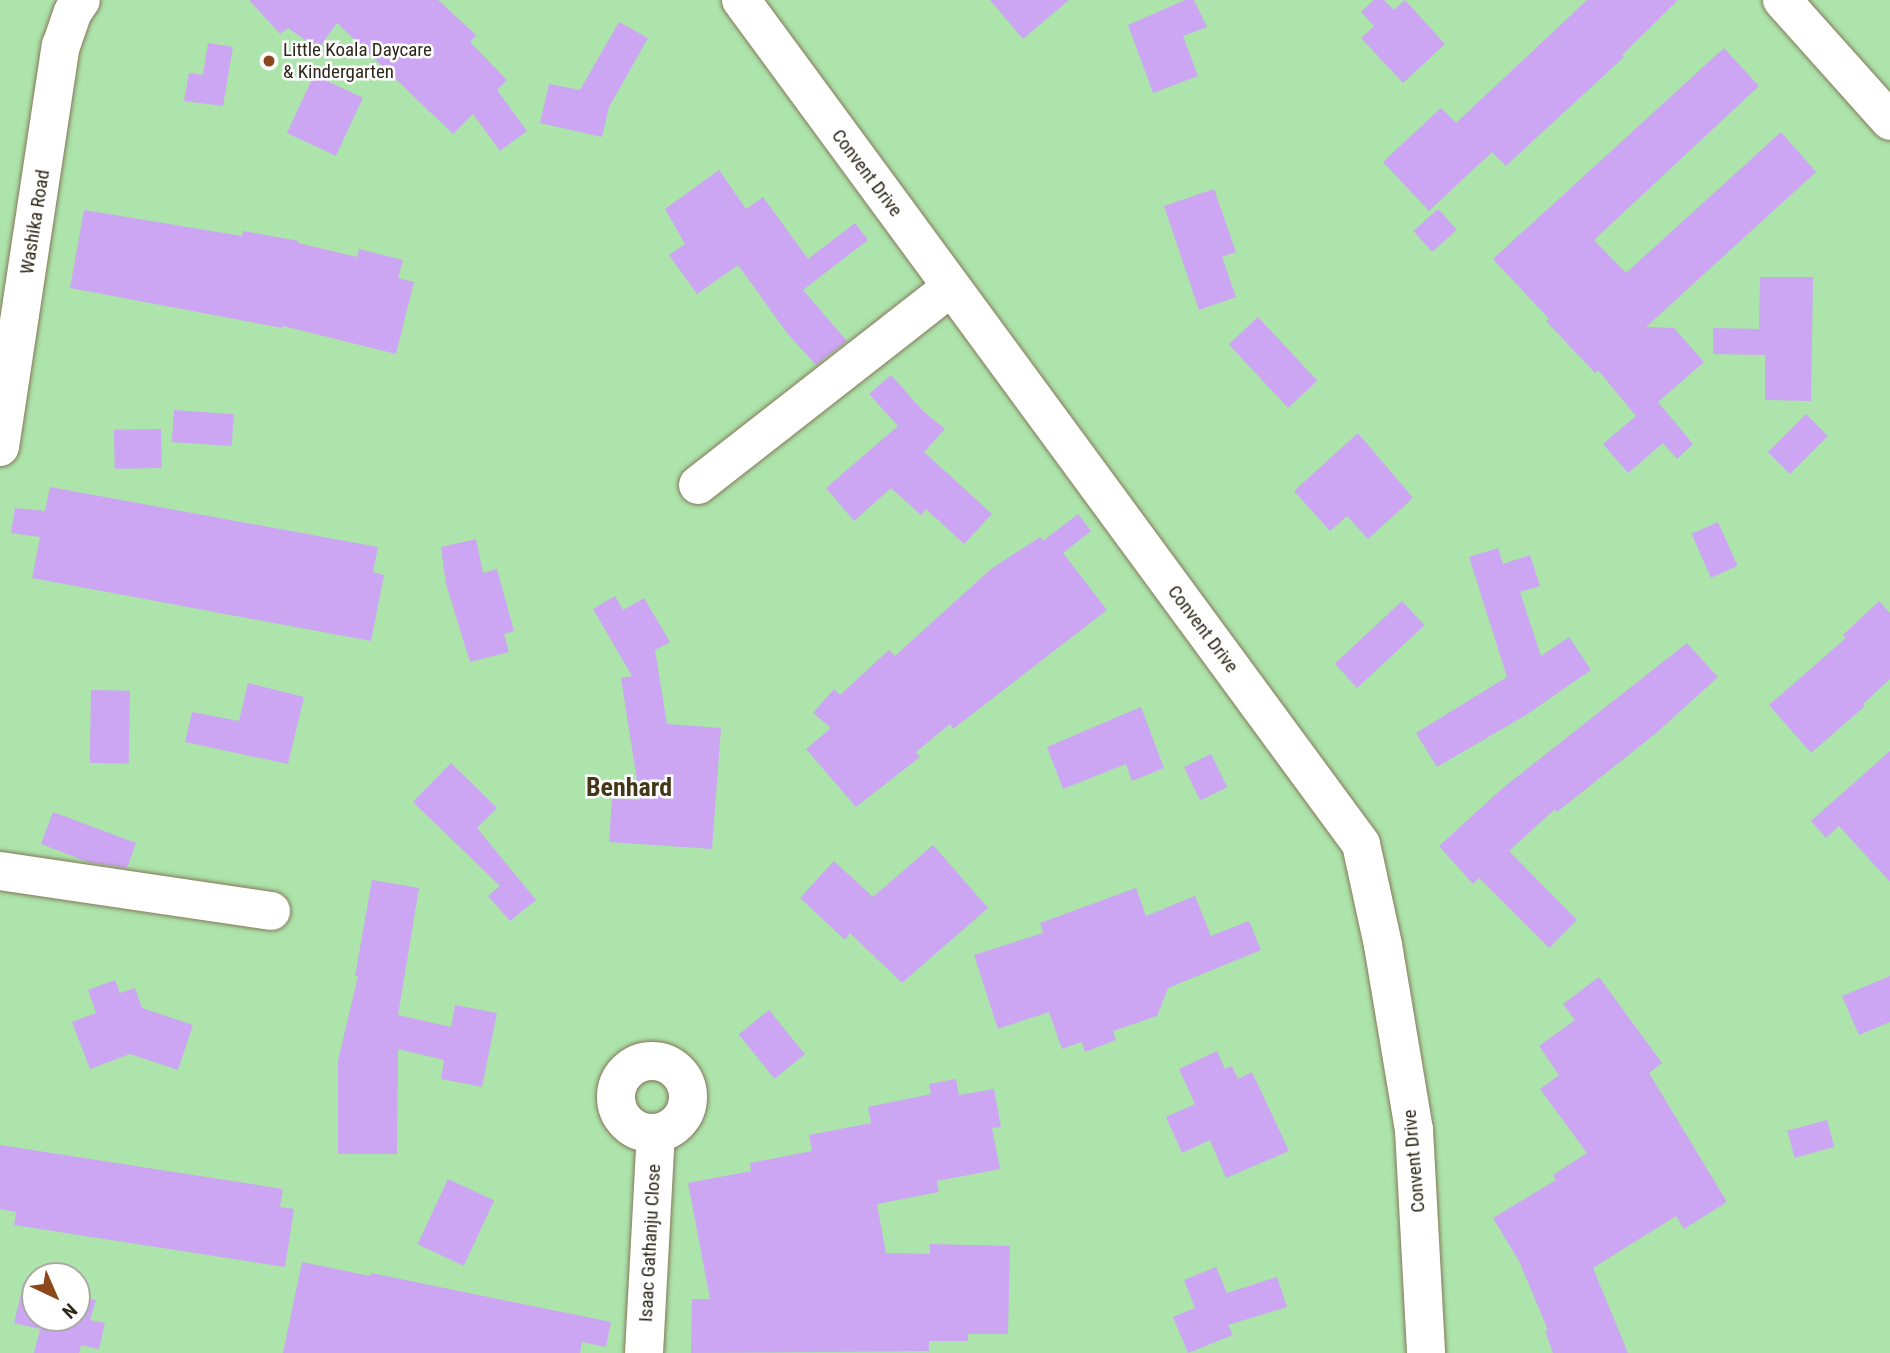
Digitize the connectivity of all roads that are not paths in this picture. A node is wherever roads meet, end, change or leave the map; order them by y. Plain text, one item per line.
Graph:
1 (81, 0) edge
2 (741, 0) edge
3 (1782, 0) edge
4 (1890, 121) edge
5 (950, 287) junction
6 (0, 447) edge
7 (698, 485) dead end
8 (0, 871) edge
9 (271, 911) dead end
10 (656, 1133) dead end
11 (644, 1353) edge
12 (1426, 1353) edge

1 - 6 street, Washika Road
2 - 5 street, Convent Drive
3 - 4 street
5 - 7 street
5 - 12 street, Convent Drive
8 - 9 street
10 - 11 street, Isaac Gathanju Close

